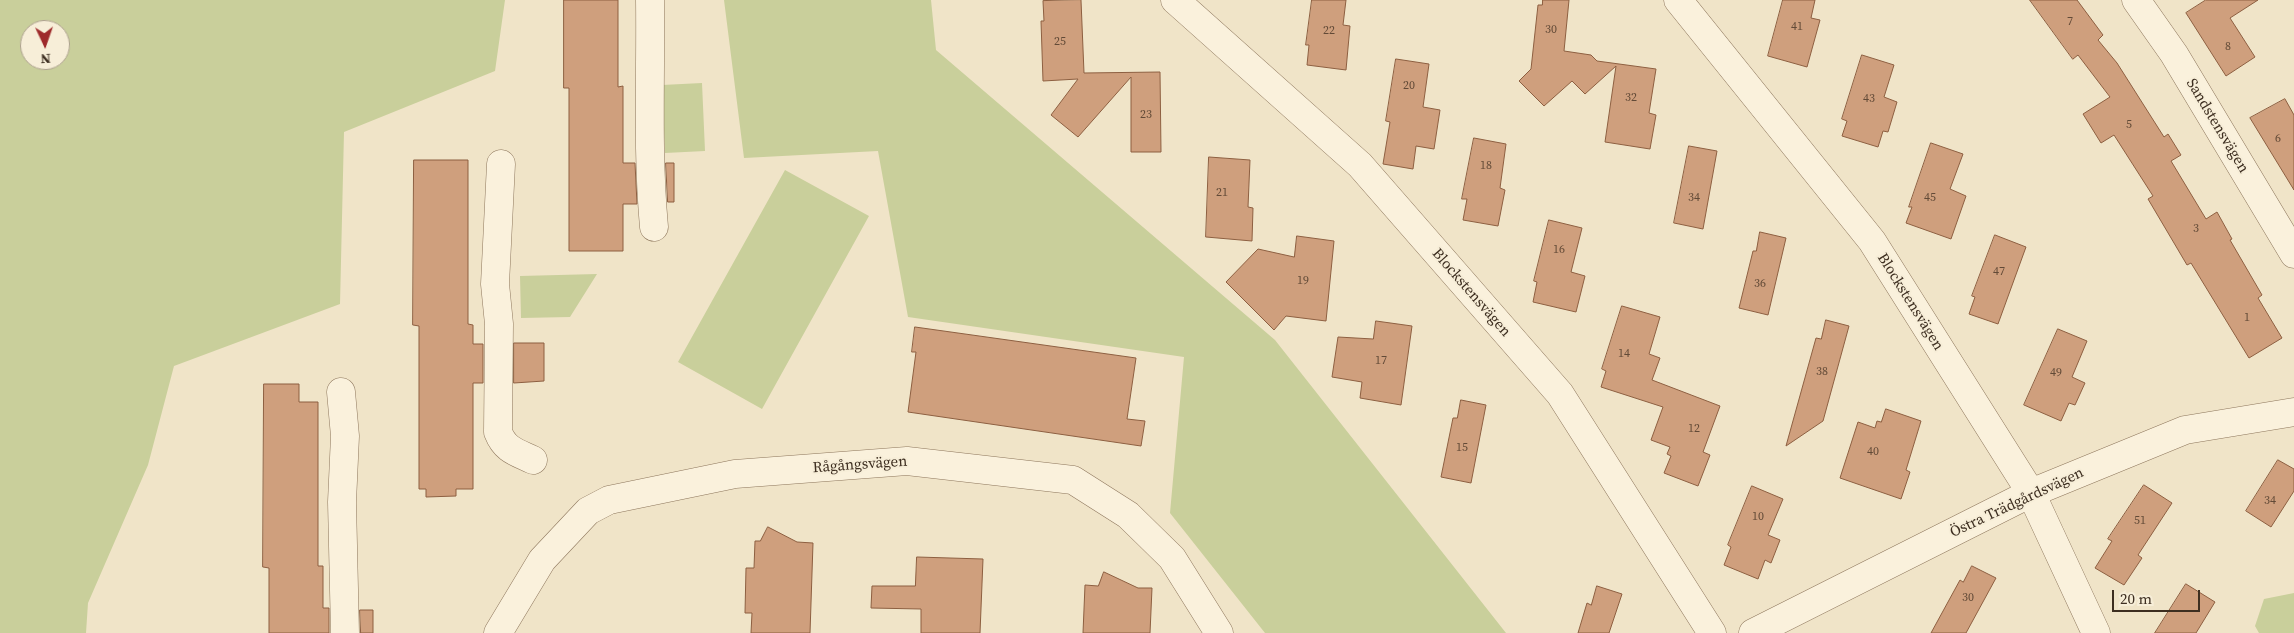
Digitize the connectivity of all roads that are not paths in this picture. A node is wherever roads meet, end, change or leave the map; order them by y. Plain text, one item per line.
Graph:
1 (650, 0) edge
2 (1175, 0) edge
3 (1678, 0) edge
4 (2136, 0) edge
5 (501, 164) dead end
6 (654, 227) dead end
7 (2294, 254) edge
8 (340, 392) dead end
9 (2294, 412) edge
10 (533, 460) dead end
11 (2031, 493) junction
12 (345, 633) edge
13 (498, 633) edge
14 (1219, 633) edge
15 (1712, 633) edge
16 (1754, 633) edge
17 (2096, 633) edge

1 - 6 street
2 - 15 street, Blockstensvägen
3 - 11 street, Blockstensvägen
4 - 7 street, Sandstensvägen
5 - 10 street
8 - 12 street
9 - 11 street, Östra Trädgårdsvägen
11 - 16 street, Östra Trädgårdsvägen
11 - 17 street, Blockstensvägen
13 - 14 street, Rågångsvägen

